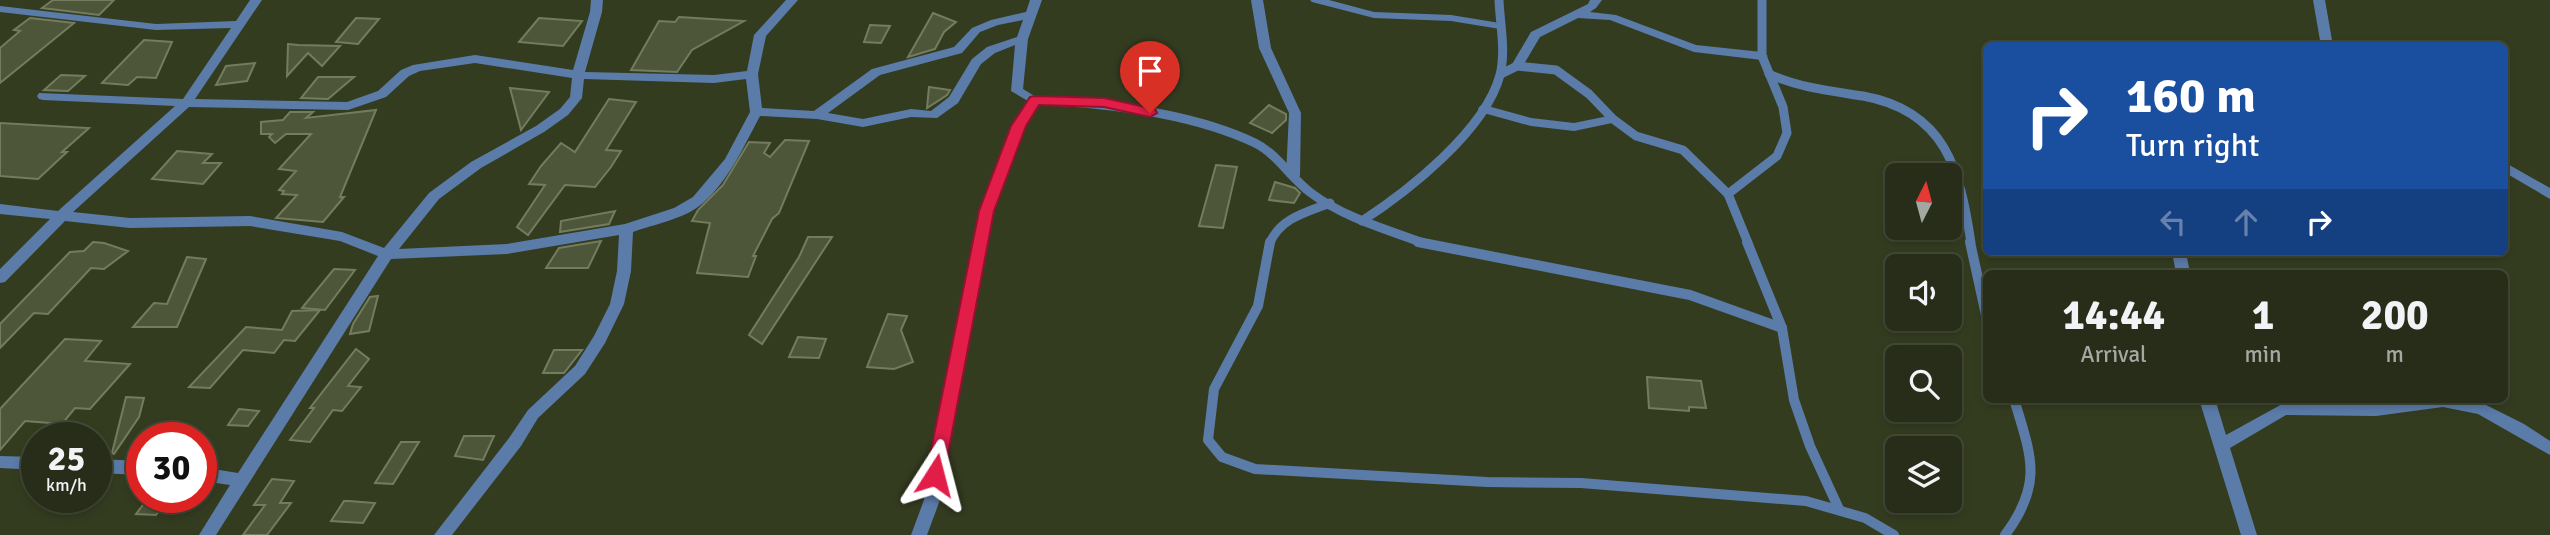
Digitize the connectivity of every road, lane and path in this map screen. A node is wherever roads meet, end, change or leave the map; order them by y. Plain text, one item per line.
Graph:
1 (256, 0) edge
2 (597, 0) edge
3 (792, 0) edge
4 (1036, 0) edge
5 (1257, 0) edge
6 (1316, 0) edge
7 (1499, 0) edge
8 (1596, 0) edge
9 (1762, 0) edge
10 (2319, 0) edge
11 (0, 9) edge
12 (1576, 14) junction
13 (1029, 15) junction
14 (240, 24) junction
15 (1500, 26) junction
16 (1022, 39) junction
17 (2326, 42) edge
18 (1762, 56) junction
19 (1517, 66) junction
20 (752, 74) junction
21 (1500, 74) junction
22 (1769, 74) junction
23 (578, 75) junction
24 (43, 96) dead end
25 (1035, 100) junction
26 (186, 103) junction
27 (1484, 109) junction
28 (757, 112) junction
29 (817, 115) junction
30 (1613, 119) junction
31 (2508, 168) edge
32 (1293, 176) junction
33 (1728, 194) junction
34 (2550, 194) edge
35 (1330, 203) junction
36 (0, 209) edge
37 (62, 215) junction
38 (1362, 221) junction
39 (626, 229) junction
40 (387, 254) junction
41 (0, 278) edge
42 (1983, 302) edge
43 (1782, 328) junction
44 (2015, 403) edge
45 (2208, 403) edge
46 (2428, 403) edge
47 (2452, 403) edge
48 (2220, 446) junction
49 (2550, 449) edge
50 (0, 462) edge
51 (21, 463) edge
52 (217, 476) edge
53 (243, 480) junction
54 (1839, 509) junction
55 (207, 535) edge
56 (442, 535) edge
57 (919, 535) edge
58 (1894, 535) edge
59 (2006, 535) edge
60 (2249, 535) edge

1 - 14 street
2 - 23 street
3 - 20 street
4 - 13 street
5 - 32 street
6 - 15 street
7 - 15 lane
8 - 12 street
9 - 18 lane
10 - 17 street
11 - 14 street
12 - 18 street
12 - 19 street
13 - 16 street
13 - 29 street
14 - 26 street
15 - 21 lane
16 - 25 street
16 - 29 street
18 - 22 lane
19 - 21 lane
19 - 30 lane
20 - 23 street
20 - 28 street
21 - 27 lane
22 - 33 lane
22 - 42 lane
23 - 26 street
23 - 40 street
24 - 26 street
25 - 32 lane
25 - 57 street
26 - 37 street
27 - 30 street
27 - 38 lane
28 - 29 street
28 - 39 street
30 - 33 lane
31 - 34 street
32 - 35 lane
33 - 43 lane
35 - 38 lane
35 - 54 lane
36 - 37 street
37 - 40 street
37 - 41 street
38 - 43 lane
39 - 40 street
39 - 56 street
40 - 53 street
43 - 54 lane
44 - 59 lane
45 - 48 street
46 - 48 street
47 - 49 street
48 - 60 street
50 - 51 street
52 - 53 street
53 - 55 street
54 - 58 lane

